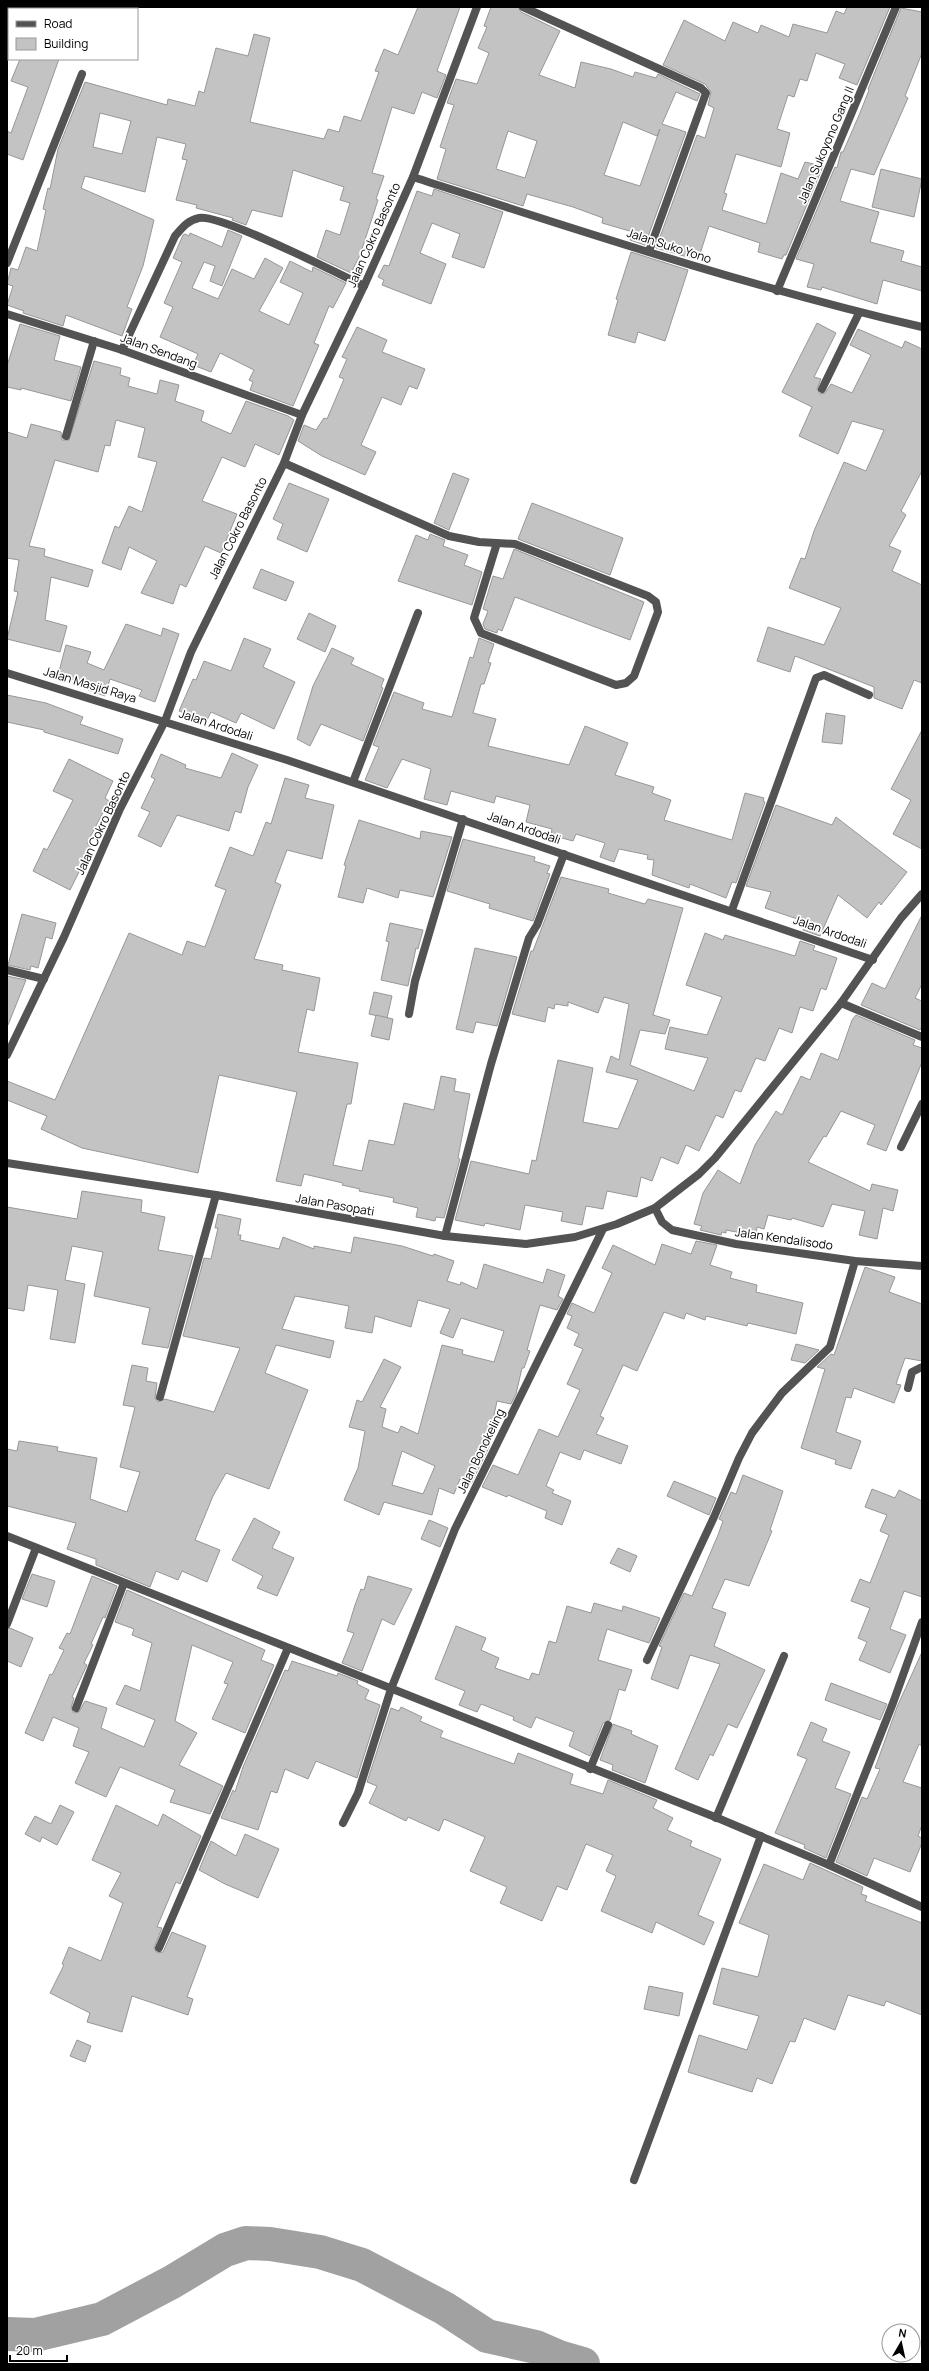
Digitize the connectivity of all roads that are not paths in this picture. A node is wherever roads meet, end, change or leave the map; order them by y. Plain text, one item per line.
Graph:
1 (477, 7) edge
2 (523, 7) edge
3 (896, 7) edge
4 (82, 74) dead end
5 (413, 177) junction
6 (649, 251) junction
7 (7, 263) edge
8 (364, 286) junction
9 (777, 291) junction
10 (859, 312) junction
11 (7, 314) edge
12 (922, 327) edge
13 (94, 341) junction
14 (122, 350) junction
15 (822, 389) dead end
16 (302, 415) junction
17 (66, 436) dead end
18 (284, 463) junction
19 (497, 543) junction
20 (418, 613) dead end
21 (7, 673) edge
22 (869, 695) dead end
23 (165, 721) junction
24 (353, 782) junction
25 (463, 819) junction
26 (564, 854) junction
27 (922, 894) edge
28 (732, 910) junction
29 (874, 960) junction
30 (7, 970) edge
31 (44, 979) junction
32 (841, 1003) junction
33 (409, 1014) dead end
34 (922, 1037) edge
35 (7, 1054) edge
36 (922, 1104) edge
37 (900, 1147) dead end
38 (7, 1163) edge
39 (216, 1195) junction
40 (655, 1208) junction
41 (603, 1229) junction
42 (445, 1236) junction
43 (855, 1261) junction
44 (922, 1266) edge
45 (922, 1367) edge
46 (908, 1388) dead end
47 (160, 1397) dead end
48 (7, 1536) edge
49 (36, 1548) junction
50 (124, 1583) junction
51 (922, 1622) edge
52 (7, 1624) edge
53 (288, 1648) junction
54 (784, 1656) dead end
55 (647, 1660) dead end
56 (391, 1689) junction
57 (76, 1708) dead end
58 (608, 1725) dead end
59 (590, 1769) junction
60 (716, 1818) junction
61 (343, 1823) dead end
62 (761, 1836) junction
63 (829, 1865) junction
64 (922, 1907) edge
65 (159, 1948) dead end
66 (634, 2180) dead end

1 - 5 street, Jalan Cokro Basonto
2 - 6 street
3 - 9 street, Jalan Sukoyono Gang II
4 - 7 street
5 - 6 street, Jalan Suko Yono
5 - 8 street, Jalan Cokro Basonto
6 - 9 street, Jalan Suko Yono
8 - 14 street
8 - 16 street, Jalan Cokro Basonto
9 - 10 street, Jalan Suko Yono
10 - 12 street, Jalan Suko Yono
10 - 15 street
11 - 13 street, Jalan Sendang
13 - 14 street, Jalan Sendang
13 - 17 street
14 - 16 street, Jalan Sendang
16 - 18 street, Jalan Cokro Basonto
18 - 19 street
18 - 23 street, Jalan Cokro Basonto
19 - 19 street
20 - 24 street
21 - 23 street, Jalan Masjid Raya
22 - 28 street
23 - 24 street, Jalan Ardodali
23 - 31 street, Jalan Cokro Basonto
24 - 25 street, Jalan Ardodali
25 - 26 street, Jalan Ardodali
25 - 33 street
26 - 28 street, Jalan Ardodali
26 - 42 street
27 - 29 street, Jalan Pasopati
28 - 29 street, Jalan Ardodali
29 - 32 street, Jalan Pasopati
30 - 31 street
31 - 35 street, Jalan Cokro Basonto
32 - 34 street
32 - 40 street, Jalan Pasopati
36 - 37 street
38 - 39 street, Jalan Pasopati
39 - 42 street, Jalan Pasopati
39 - 47 street
40 - 41 street, Jalan Pasopati
40 - 43 street, Jalan Kendalisodo
41 - 42 street, Jalan Pasopati
41 - 56 street, Jalan Bonokeling
43 - 44 street, Jalan Kendalisodo
43 - 55 street
45 - 46 street
48 - 49 street
49 - 50 street
49 - 52 street
50 - 53 street
50 - 57 street
51 - 63 street
53 - 56 street
53 - 65 street
54 - 60 street
56 - 59 street
56 - 61 street, Jalan Bonokeling
58 - 59 street
59 - 60 street
60 - 62 street
62 - 63 street
62 - 66 street
63 - 64 street

